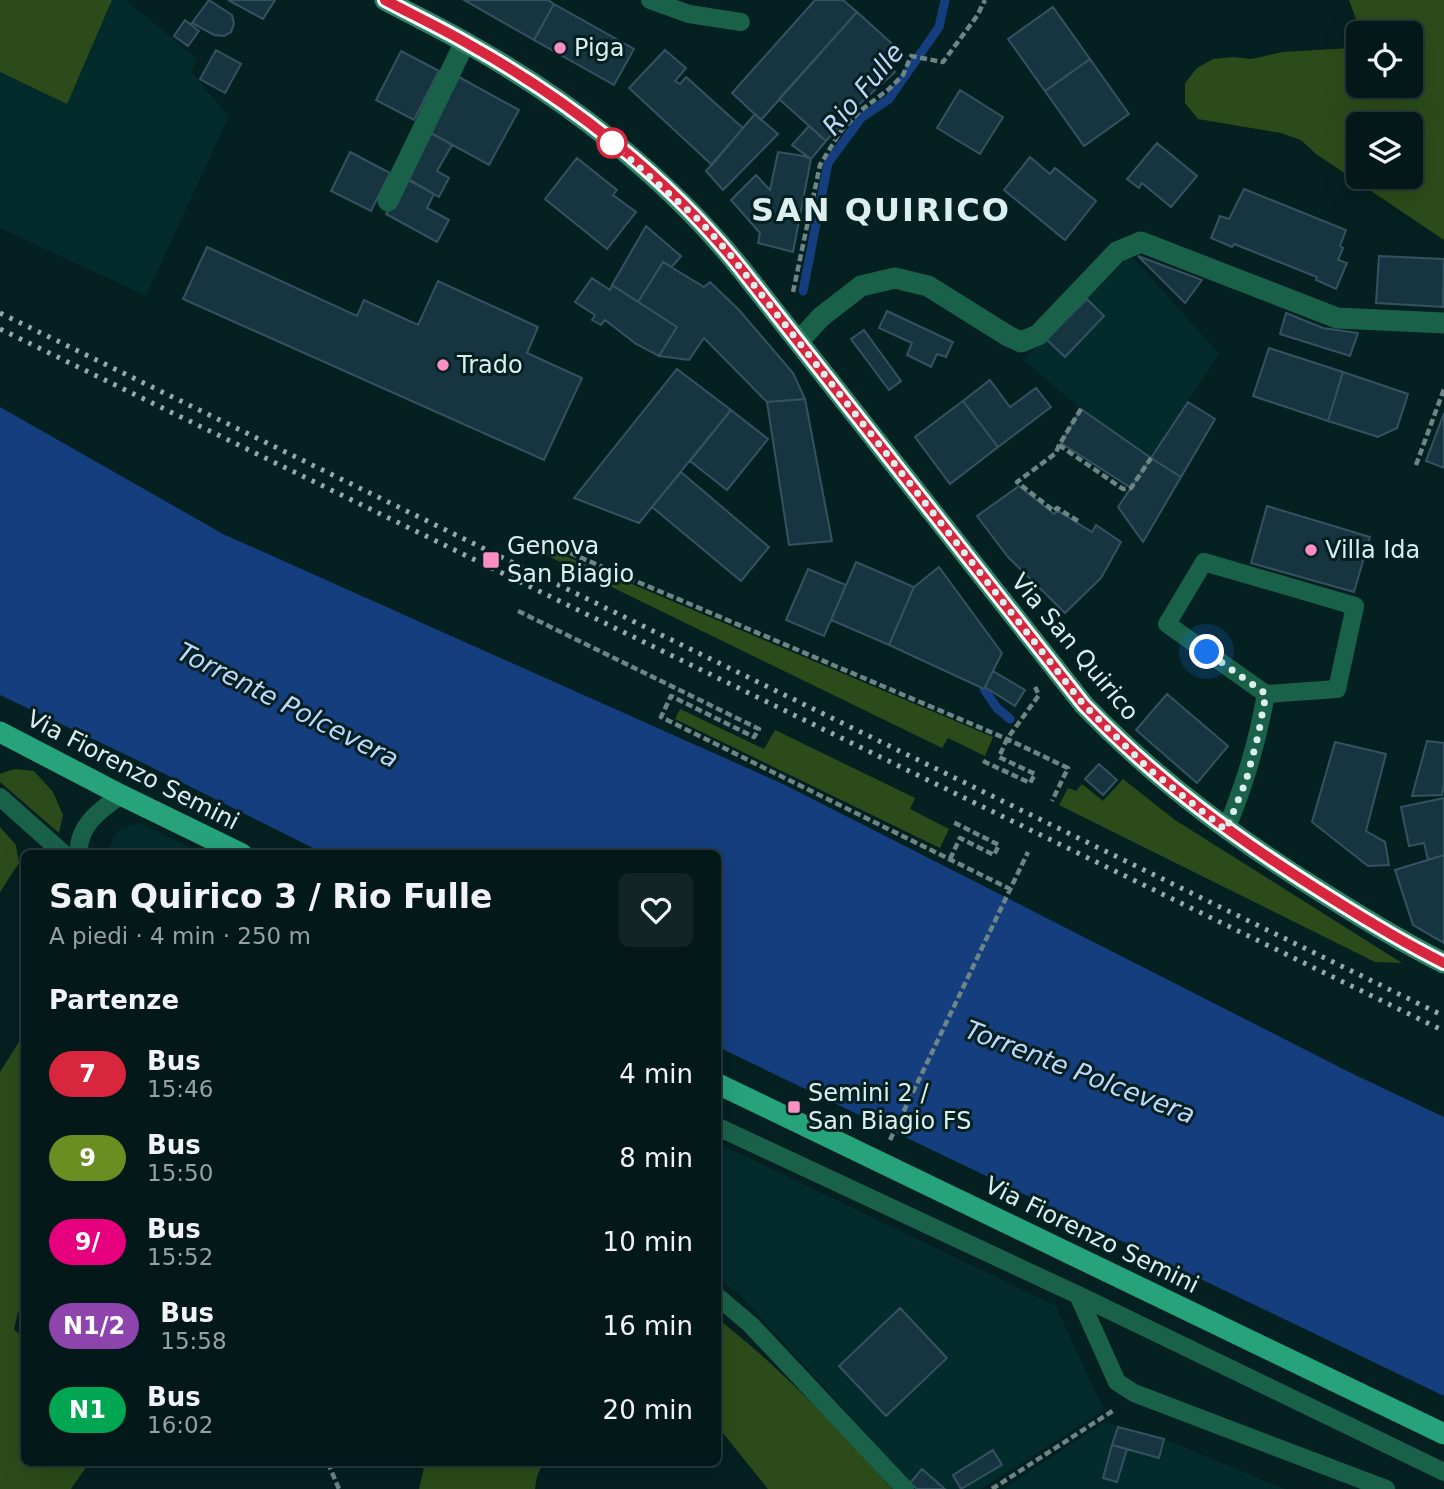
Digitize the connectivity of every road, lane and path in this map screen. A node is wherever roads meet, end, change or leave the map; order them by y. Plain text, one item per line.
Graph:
1 (385, 0) edge
2 (650, 0) edge
3 (985, 0) edge
4 (741, 22) dead end
5 (465, 42) junction
6 (388, 201) dead end
7 (793, 292) dead end
8 (1444, 323) edge
9 (799, 341) junction
10 (1444, 389) edge
11 (1081, 410) dead end
12 (1059, 445) junction
13 (1151, 458) dead end
14 (1416, 465) dead end
15 (1078, 523) dead end
16 (551, 545) dead end
17 (518, 611) dead end
18 (675, 687) junction
19 (1266, 694) junction
20 (1039, 695) dead end
21 (671, 696) junction
22 (0, 732) edge
23 (1007, 739) junction
24 (983, 761) dead end
25 (121, 796) junction
26 (0, 797) edge
27 (1052, 801) dead end
28 (953, 822) dead end
29 (1226, 830) junction
30 (60, 850) edge
31 (79, 850) edge
32 (234, 850) edge
33 (1028, 852) dead end
34 (950, 859) junction
35 (1010, 888) junction
36 (1444, 963) edge
37 (721, 1085) edge
38 (721, 1128) edge
39 (887, 1147) dead end
40 (1078, 1295) junction
41 (721, 1300) edge
42 (1114, 1410) dead end
43 (1444, 1434) edge
44 (329, 1466) edge
45 (1444, 1472) edge
46 (339, 1489) edge
47 (905, 1489) edge
48 (992, 1489) edge
49 (1386, 1489) edge

1 - 5 main road, Via San Quirico
2 - 4 lane
3 - 7 path
5 - 6 street
5 - 9 main road, Via San Quirico
8 - 9 street
9 - 29 main road, Via San Quirico
10 - 14 path
11 - 12 path
12 - 13 path
12 - 15 path
16 - 23 path
17 - 18 path
18 - 21 path
18 - 21 path
19 - 19 lane
19 - 29 lane
20 - 23 path
21 - 34 path
22 - 25 main road, Via Fiorenzo Semini
23 - 24 path
23 - 27 path
25 - 31 lane
25 - 32 main road, Via Fiorenzo Semini
26 - 30 lane
28 - 34 path
29 - 36 main road, Via San Quirico
33 - 35 path
34 - 35 path
35 - 39 path
37 - 43 main road, Via Fiorenzo Semini
38 - 40 lane
40 - 45 lane
40 - 49 lane
41 - 47 lane
42 - 48 path
44 - 46 path

